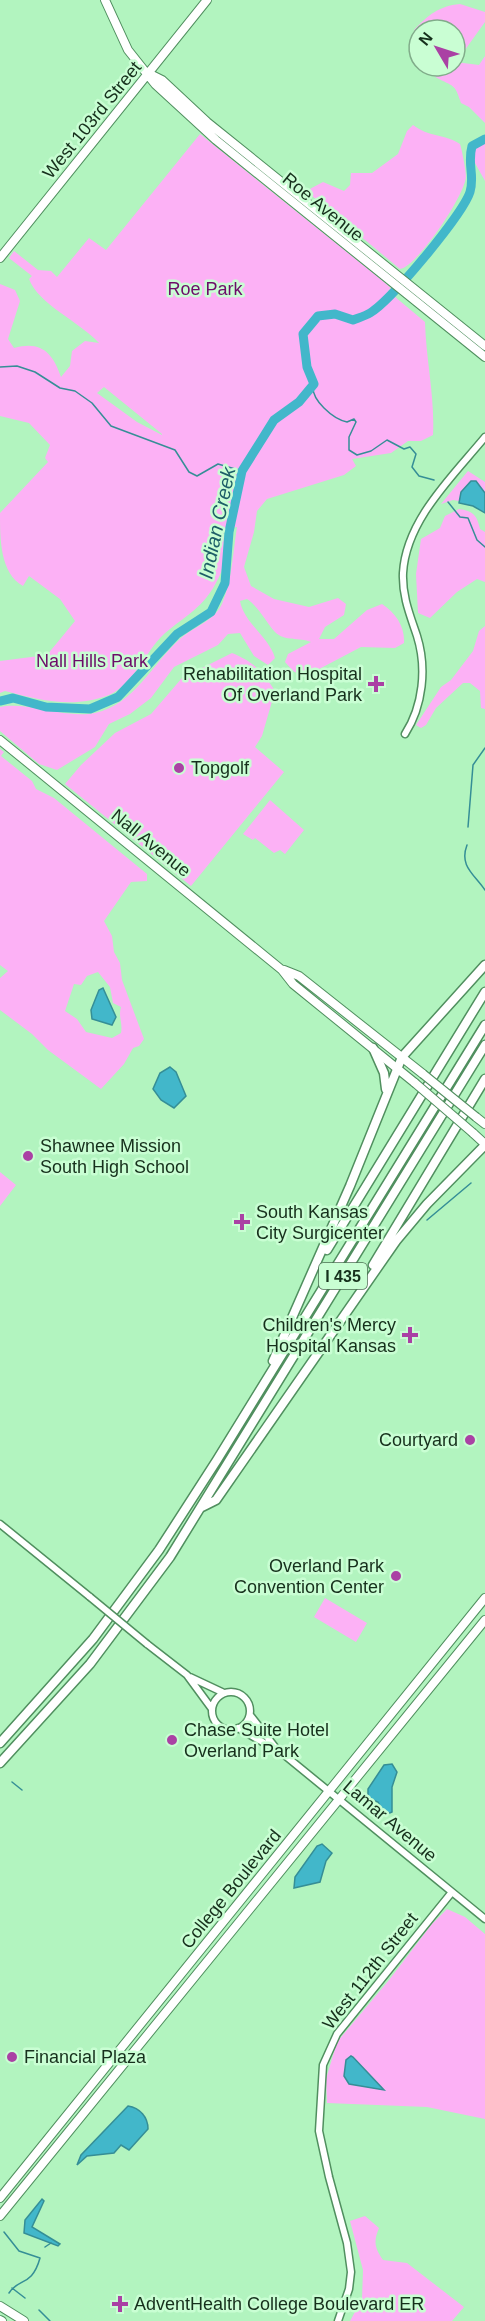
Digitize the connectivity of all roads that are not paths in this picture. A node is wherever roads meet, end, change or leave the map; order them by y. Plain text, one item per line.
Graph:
1 (105, 0) edge
2 (207, 0) edge
3 (149, 74) junction
4 (304, 200) junction
5 (297, 206) junction
6 (0, 258) edge
7 (416, 297) junction
8 (485, 346) edge
9 (485, 357) edge
10 (485, 437) edge
11 (405, 734) dead end
12 (0, 740) edge
13 (485, 965) edge
14 (282, 970) junction
15 (485, 992) edge
16 (485, 1025) edge
17 (485, 1046) edge
18 (373, 1048) junction
19 (402, 1057) junction
20 (397, 1068) junction
21 (485, 1079) edge
22 (386, 1093) junction
23 (483, 1123) edge
24 (485, 1144) edge
25 (307, 1286) junction
26 (349, 1307) junction
27 (258, 1394) junction
28 (202, 1508) junction
29 (0, 1524) edge
30 (485, 1598) edge
31 (485, 1620) edge
32 (187, 1676) junction
33 (225, 1693) junction
34 (213, 1710) junction
35 (250, 1714) junction
36 (238, 1728) junction
37 (0, 1743) edge
38 (275, 1747) junction
39 (0, 1763) edge
40 (329, 1790) junction
41 (340, 1799) junction
42 (452, 1892) junction
43 (485, 1920) edge
44 (0, 2198) edge
45 (0, 2216) edge
46 (0, 2306) edge
47 (24, 2321) edge
48 (338, 2321) edge

1 - 3 main road, Roe Avenue
2 - 3 main road, West 103rd Street
3 - 4 main road, Roe Avenue
3 - 5 main road, Roe Avenue
3 - 6 main road, West 103rd Street
4 - 5 main road
4 - 7 main road, Roe Avenue
5 - 7 main road, Roe Avenue
7 - 8 main road, Roe Avenue
7 - 9 main road, Roe Avenue
10 - 11 street
12 - 14 main road, Nall Avenue
13 - 19 highway
14 - 18 main road, Nall Avenue
14 - 19 main road, Nall Avenue
15 - 25 highway
16 - 27 highway, I 435
17 - 28 highway, I 435
18 - 20 main road, Nall Avenue
18 - 22 highway
19 - 20 highway
19 - 23 main road, Nall Avenue, bridge
20 - 22 highway
20 - 24 main road, Nall Avenue, bridge
21 - 26 highway
22 - 25 highway
24 - 26 highway
25 - 27 highway
26 - 28 highway
27 - 37 highway, I 435
28 - 39 highway, I 435
29 - 32 street, bridge
30 - 40 main road, College Boulevard
31 - 41 main road, College Boulevard
32 - 33 street
32 - 34 street
33 - 34 street
33 - 35 street
34 - 36 street
35 - 36 street
35 - 38 street, Lamar Avenue
36 - 38 street, Lamar Avenue
38 - 40 street, Lamar Avenue
40 - 41 street, Lamar Avenue
40 - 44 main road, College Boulevard
41 - 42 street, Lamar Avenue
41 - 45 main road, College Boulevard
42 - 43 street, Lamar Avenue
42 - 48 street, West 112th Street
46 - 47 main road

